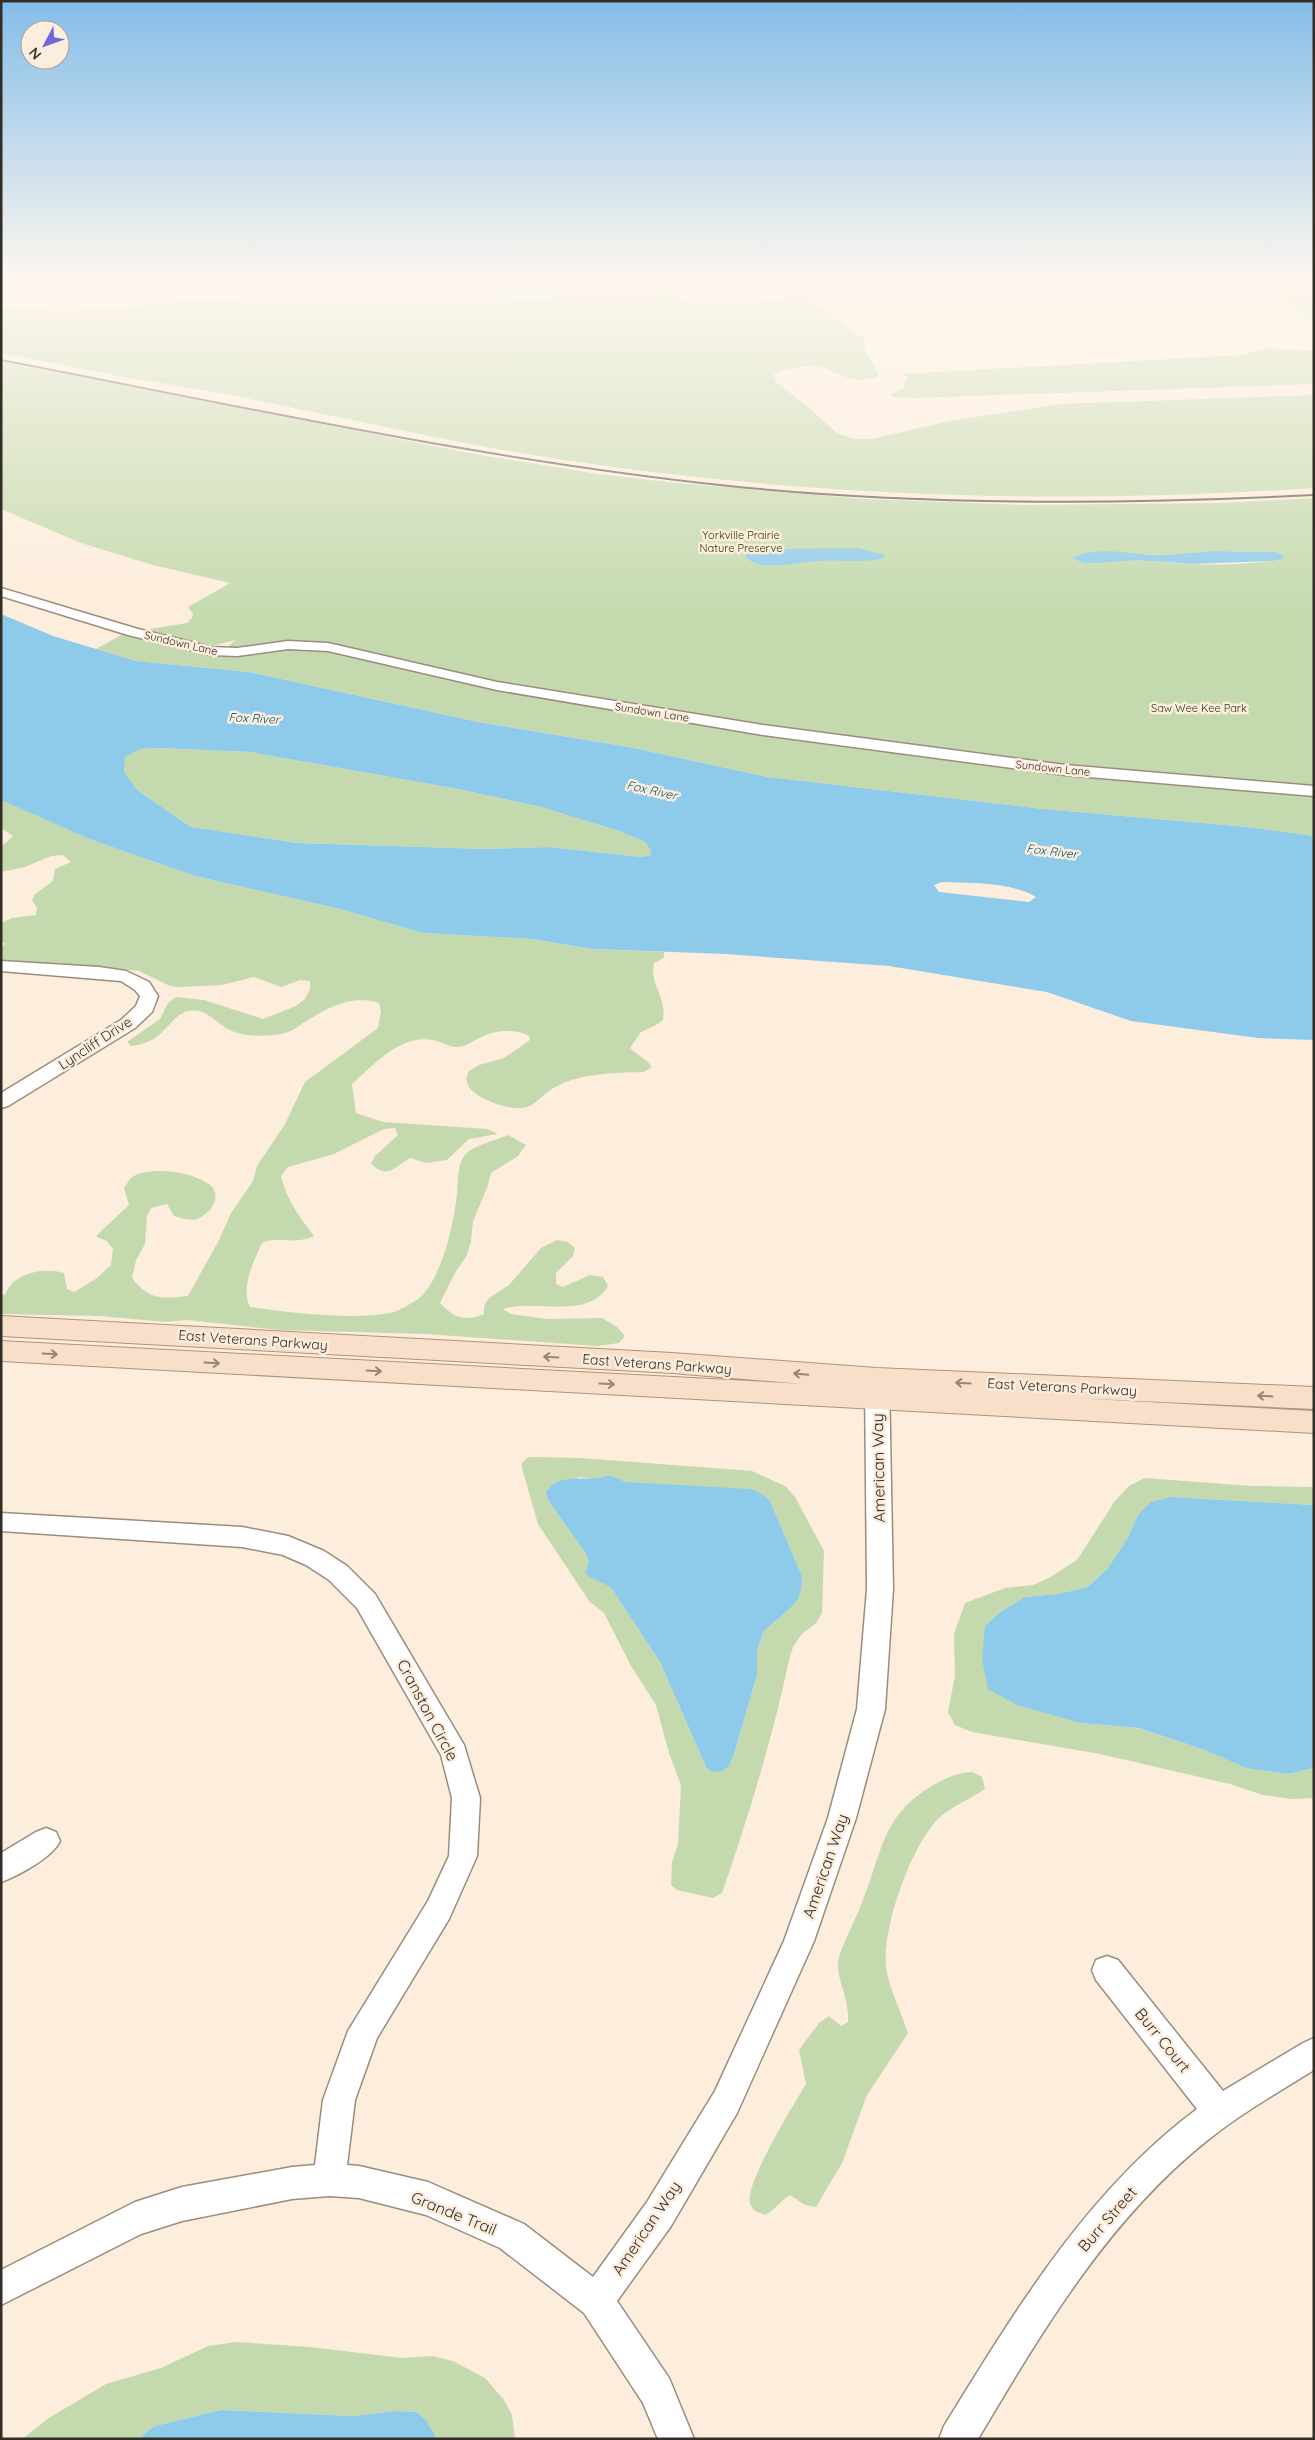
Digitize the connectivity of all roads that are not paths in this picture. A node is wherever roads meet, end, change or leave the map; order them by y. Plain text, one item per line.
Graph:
1 (1, 592) edge
2 (1314, 791) edge
3 (1, 966) edge
4 (1, 1102) edge
5 (1, 1326) edge
6 (1, 1351) edge
7 (877, 1389) junction
8 (1314, 1398) edge
9 (1314, 1422) edge
10 (1, 1522) edge
11 (46, 1841) dead end
12 (1, 1869) edge
13 (1107, 1970) dead end
14 (1314, 2053) edge
15 (1219, 2111) junction
16 (329, 2180) junction
17 (1, 2288) edge
18 (596, 2301) junction
19 (676, 2439) edge
20 (957, 2439) edge

1 - 2 street, Sundown Lane
3 - 4 street, Lyncliff Drive
7 -> 5 main road, East Veterans Parkway
6 -> 7 main road, East Veterans Parkway
8 -> 7 main road, East Veterans Parkway
7 - 9 main road, East Veterans Parkway
7 - 18 street, American Way
10 - 16 street, Cranston Circle
11 - 12 street
13 - 15 street, Burr Court
14 - 15 street, Burr Street
15 - 20 street, Burr Street
16 - 17 street, Grande Trail
16 - 18 street, Grande Trail
18 - 19 street, Grande Trail

